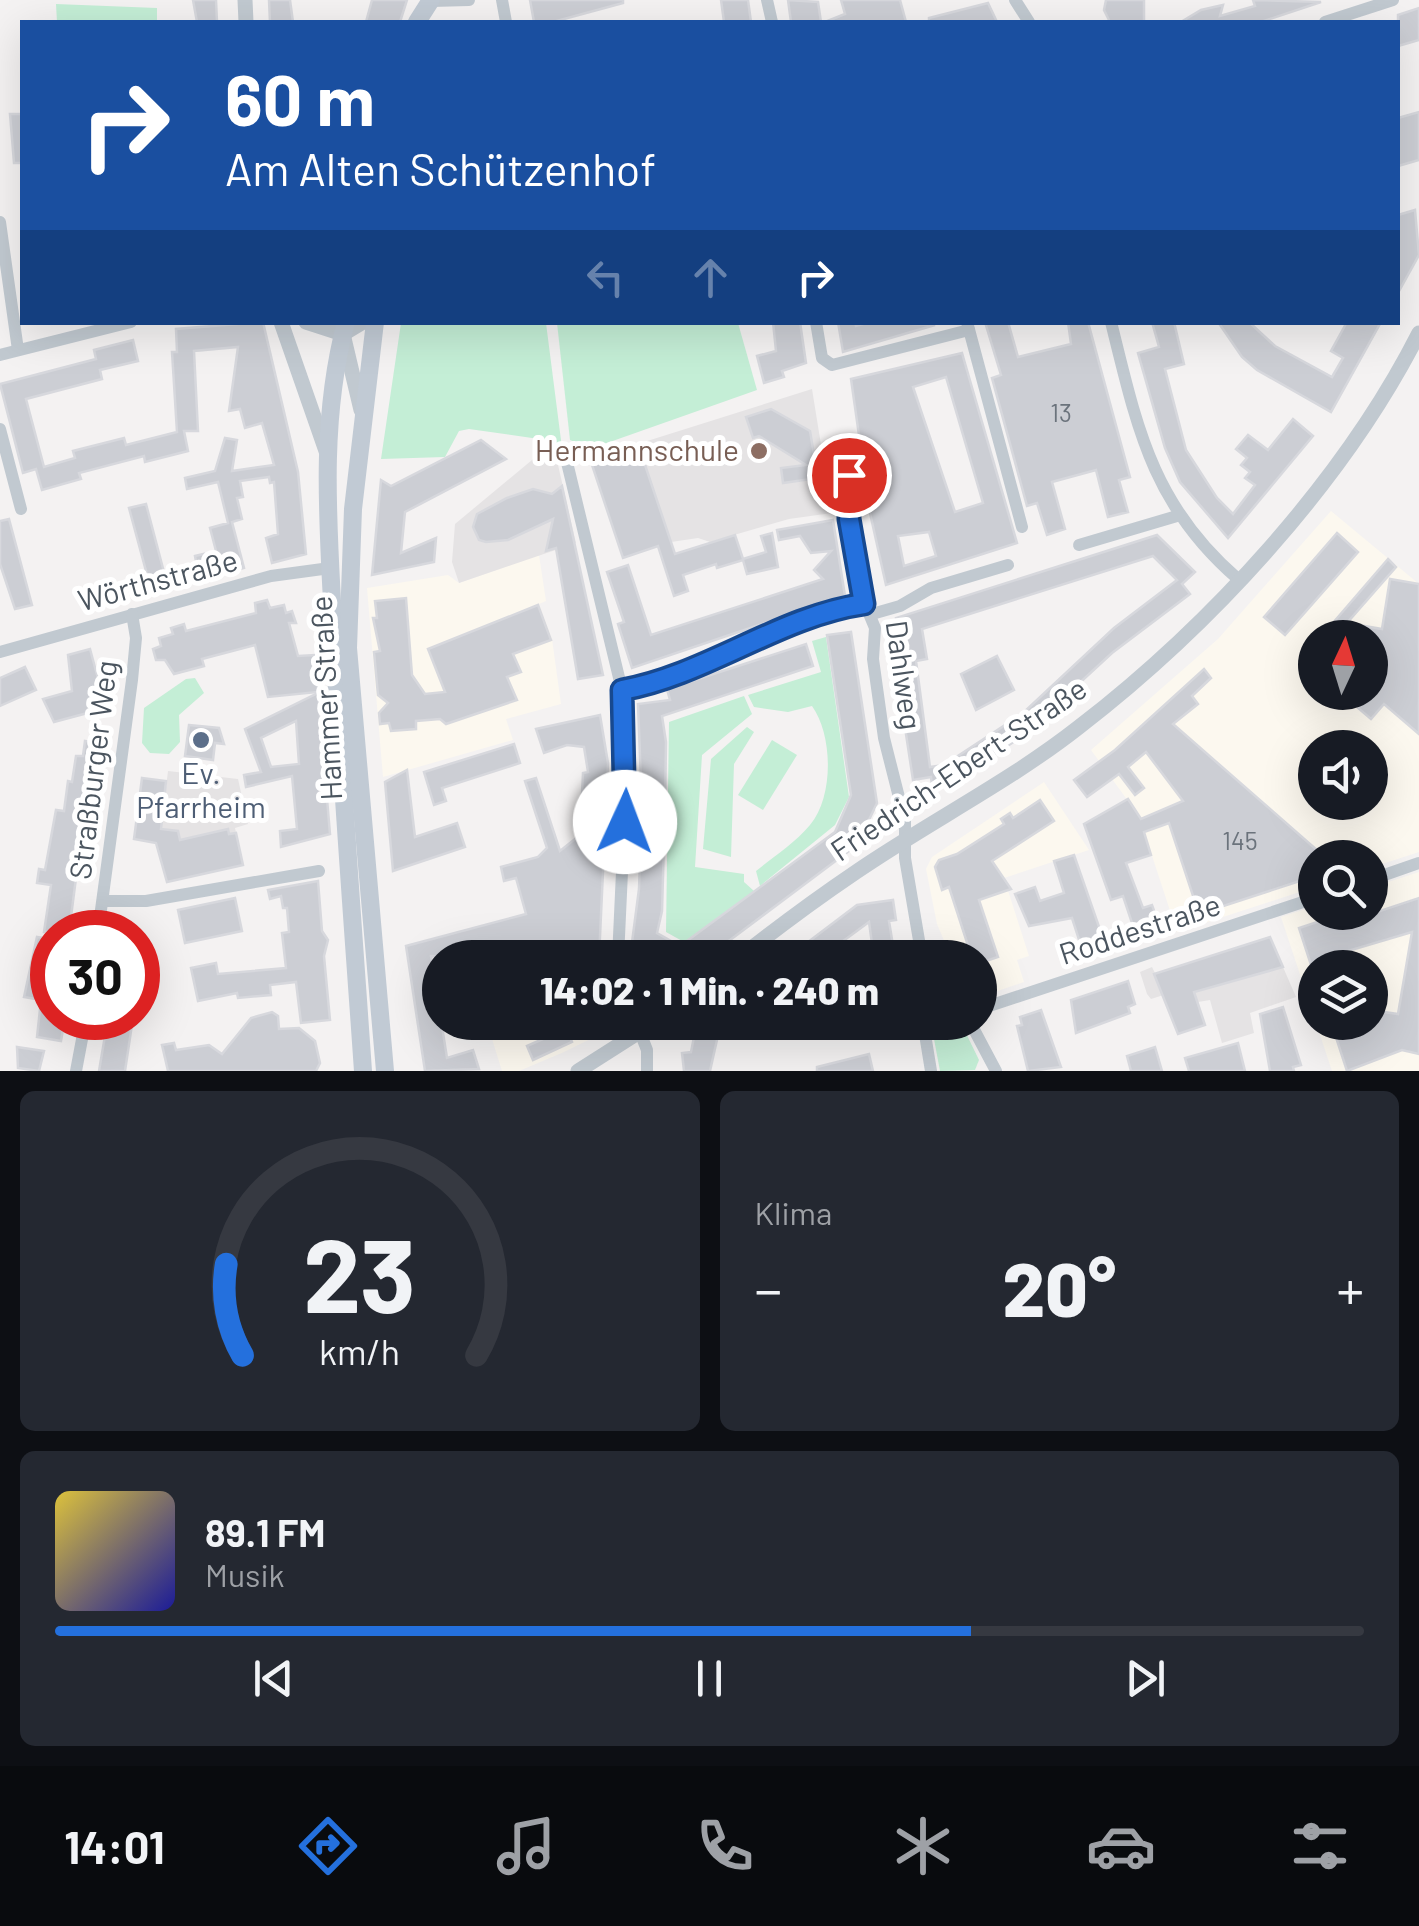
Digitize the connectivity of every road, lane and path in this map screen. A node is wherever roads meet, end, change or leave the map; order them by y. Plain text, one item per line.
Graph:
1 (468, 0) edge
2 (1393, 0) edge
3 (427, 11) edge
4 (1331, 20) edge
5 (0, 222) edge
6 (119, 325) edge
7 (282, 325) edge
8 (375, 325) edge
9 (816, 325) edge
10 (1111, 325) edge
11 (342, 326) edge
12 (968, 326) edge
13 (1419, 333) edge
14 (18, 350) junction
15 (0, 355) edge
16 (362, 424) junction
17 (0, 430) edge
18 (564, 450) dead end
19 (327, 453) junction
20 (848, 468) dead end
21 (21, 510) dead end
22 (1177, 516) junction
23 (1022, 527) dead end
24 (1079, 546) dead end
25 (1008, 565) dead end
26 (330, 568) junction
27 (1238, 579) junction
28 (868, 609) junction
29 (132, 614) junction
30 (0, 652) edge
31 (622, 690) junction
32 (905, 841) junction
33 (1419, 863) edge
34 (319, 870) dead end
35 (1388, 874) edge
36 (103, 901) junction
37 (1298, 904) edge
38 (102, 910) edge
39 (619, 940) edge
40 (764, 940) edge
41 (922, 940) edge
42 (997, 1003) edge
43 (82, 1040) edge
44 (624, 1040) edge
45 (646, 1040) edge
46 (926, 1040) edge
47 (980, 1040) edge
48 (76, 1071) edge
49 (362, 1071) edge
50 (386, 1071) edge
51 (578, 1071) edge
52 (648, 1071) edge
53 (931, 1071) edge
54 (996, 1071) edge

1 - 3 street
2 - 4 street
5 - 14 street
6 - 14 street
7 - 19 street
8 - 16 main road, Hammer Straße
9 - 12 street
10 - 22 street
11 - 16 street
11 - 19 main road, Hammer Straße
12 - 23 street
13 - 27 street, Friedrich-Ebert-Straße
14 - 15 street
16 - 50 main road, Hammer Straße
17 - 21 street
18 - 31 street
19 - 26 main road, Hammer Straße
20 - 28 street, Dahlweg
22 - 24 street
22 - 27 street
25 - 28 street
26 - 29 street, Wörthstraße
26 - 49 main road, Hammer Straße
27 - 32 street, Friedrich-Ebert-Straße
28 - 31 street
28 - 32 street, Dahlweg
29 - 30 street, Wörthstraße
29 - 36 street, Straßburger Weg
31 - 39 street
32 - 40 street, Friedrich-Ebert-Straße
32 - 41 street, Dahlweg
33 - 35 street
34 - 36 street
36 - 38 street, Straßburger Weg
37 - 42 street, Roddestraße
43 - 48 street
44 - 51 street
45 - 52 street
46 - 53 street
47 - 54 street

